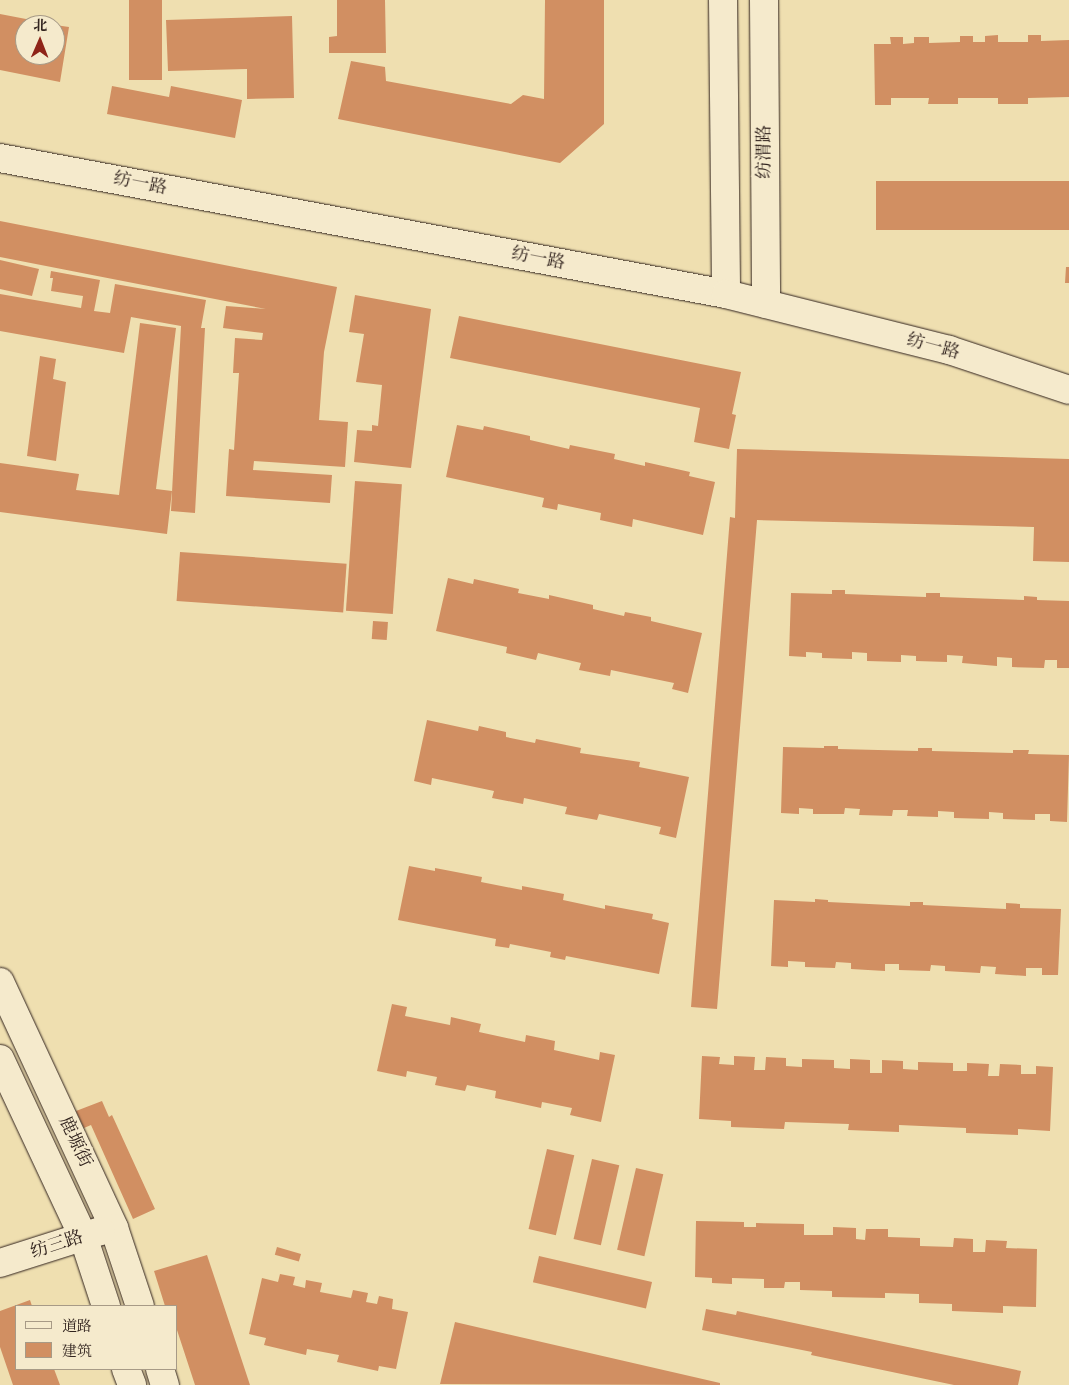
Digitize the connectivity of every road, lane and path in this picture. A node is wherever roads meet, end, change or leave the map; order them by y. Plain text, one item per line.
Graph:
1 (723, 0) edge
2 (764, 0) edge
3 (0, 158) edge
4 (726, 294) junction
5 (766, 304) junction
6 (1069, 390) edge
7 (0, 982) edge
8 (0, 1059) edge
9 (114, 1228) junction
10 (83, 1236) junction
11 (0, 1263) edge
12 (106, 1305) edge
13 (140, 1305) edge
14 (126, 1370) edge
15 (160, 1370) edge
16 (132, 1385) edge
17 (165, 1385) edge

1 - 4 street
2 - 5 street, 纺渭路
3 - 4 street, 纺一路
4 - 5 street, 纺一路
5 - 6 street, 纺一路
7 - 9 street, 鹿塬街
8 - 10 street, 鹿塬街
9 - 10 street, 纺三路
9 - 13 street, 鹿塬街
10 - 11 street, 纺三路
10 - 12 street, 鹿塬街
14 - 16 street
15 - 17 street

